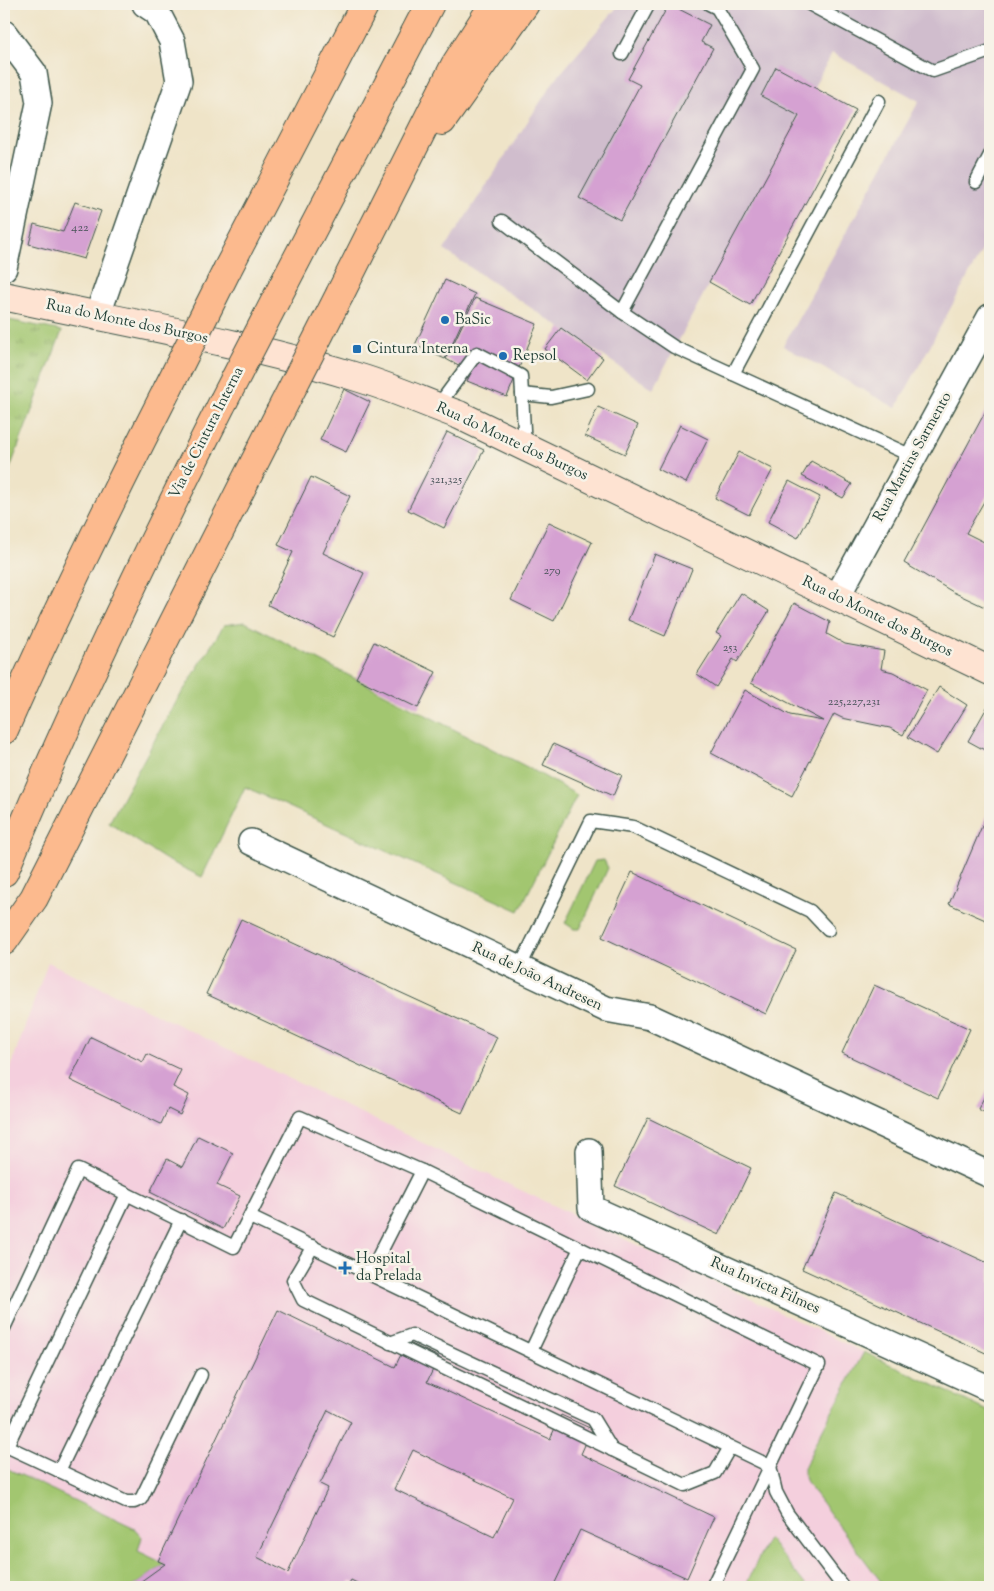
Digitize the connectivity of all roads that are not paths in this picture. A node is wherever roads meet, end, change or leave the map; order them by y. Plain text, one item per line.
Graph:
1 (145, 4) edge
2 (365, 4) edge
3 (430, 4) edge
4 (494, 4) edge
5 (525, 4) edge
6 (649, 4) edge
7 (709, 4) edge
8 (808, 4) edge
9 (4, 33) edge
10 (990, 51) edge
11 (622, 54) dead end
12 (879, 101) dead end
13 (990, 155) edge
14 (976, 182) dead end
15 (392, 191) junction
16 (502, 221) dead end
17 (4, 268) edge
18 (4, 296) edge
19 (622, 312) junction
20 (97, 317) junction
21 (990, 318) edge
22 (733, 374) junction
23 (588, 389) dead end
24 (522, 394) junction
25 (437, 407) junction
26 (525, 447) junction
27 (914, 457) junction
28 (837, 597) junction
29 (990, 672) edge
30 (4, 730) edge
31 (251, 842) dead end
32 (4, 872) edge
33 (828, 930) dead end
34 (4, 941) edge
35 (519, 969) junction
36 (589, 1151) dead end
37 (422, 1171) junction
38 (990, 1175) edge
39 (127, 1194) junction
40 (250, 1217) junction
41 (181, 1220) junction
42 (313, 1246) junction
43 (580, 1248) junction
44 (370, 1273) junction
45 (4, 1328) edge
46 (390, 1343) junction
47 (531, 1351) junction
48 (201, 1375) dead end
49 (990, 1388) edge
50 (5, 1446) edge
51 (730, 1447) junction
52 (612, 1450) junction
53 (770, 1466) junction
54 (59, 1471) junction
55 (712, 1587) edge
56 (843, 1587) edge

1 - 20 street
2 - 30 highway, bridge
3 - 32 highway, Via de Cintura Interna, bridge
4 - 15 highway
5 - 15 highway
6 - 11 lane
7 - 19 lane
8 - 10 lane
9 - 17 street
12 - 22 lane
13 - 14 lane
15 - 34 highway, bridge
16 - 19 lane
18 - 20 main road, Rua do Monte dos Burgos
19 - 22 lane
20 - 25 main road, Rua do Monte dos Burgos
21 - 27 street, Rua Martins Sarmento
22 - 27 lane
23 - 24 lane
24 - 25 lane
24 - 26 lane
25 - 26 main road, Rua do Monte dos Burgos
26 - 28 main road, Rua do Monte dos Burgos
27 - 28 street, Rua Martins Sarmento
28 - 29 main road, Rua do Monte dos Burgos
31 - 35 street, Rua de João Andresen
33 - 35 lane
35 - 38 street, Rua de João Andresen
36 - 49 street, Rua Invicta Filmes
37 - 40 lane
37 - 43 lane
37 - 44 lane
39 - 41 lane
39 - 45 lane
39 - 50 lane
40 - 41 lane
40 - 42 lane
41 - 54 lane
42 - 44 lane
42 - 46 lane
43 - 47 lane
43 - 53 lane
44 - 47 lane
46 - 52 lane
46 - 52 lane
47 - 51 lane
48 - 54 lane
50 - 54 lane
51 - 52 lane
51 - 53 lane
53 - 55 lane
53 - 56 lane

